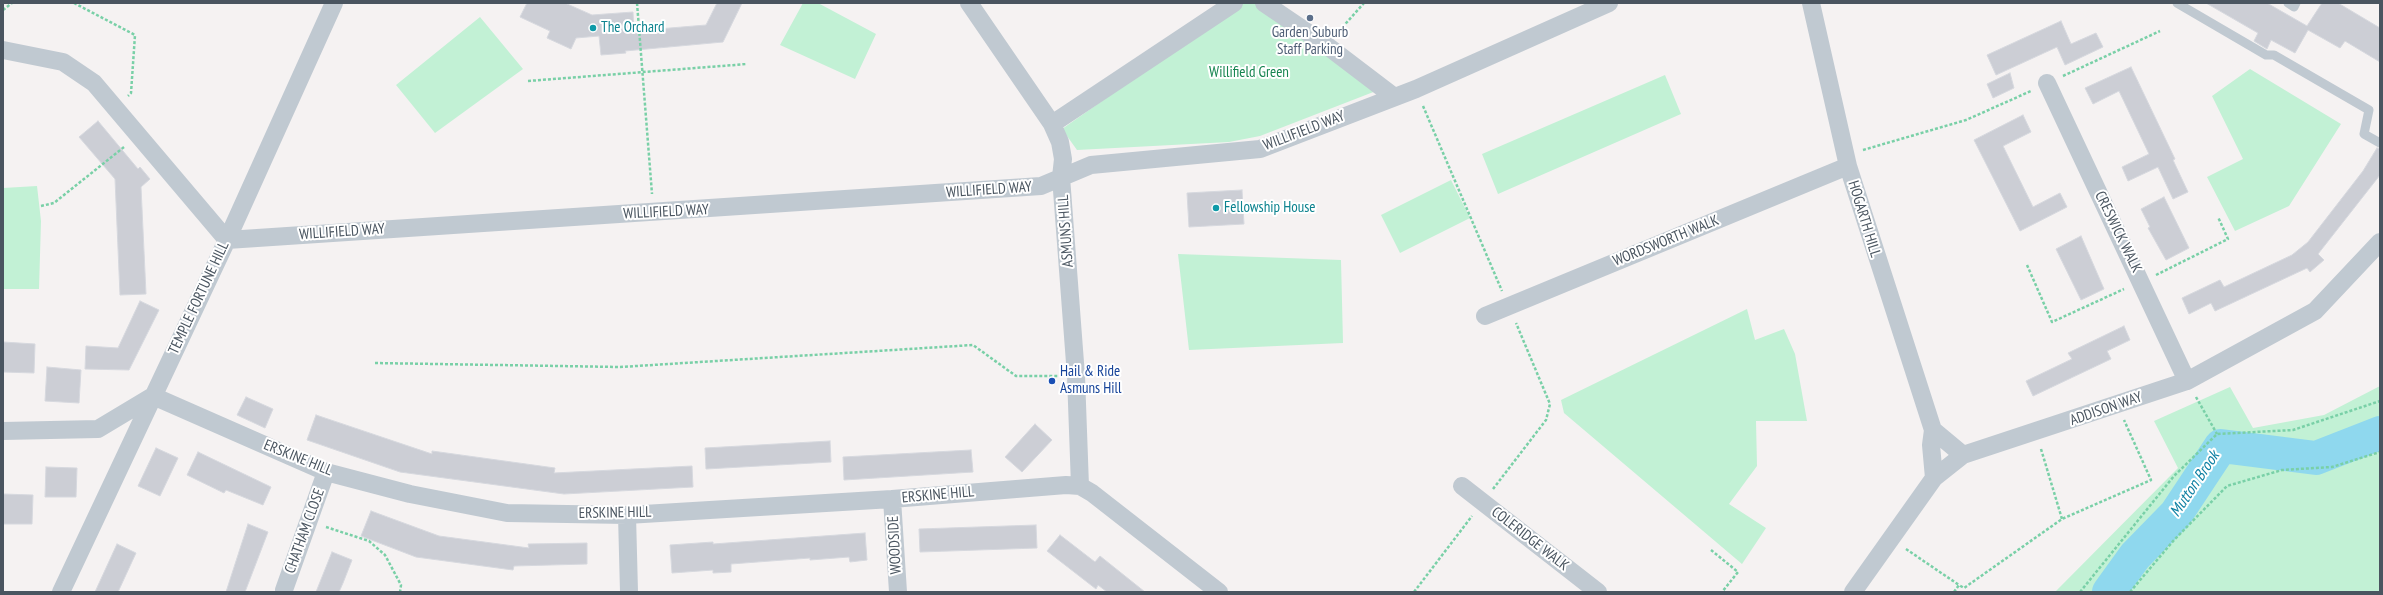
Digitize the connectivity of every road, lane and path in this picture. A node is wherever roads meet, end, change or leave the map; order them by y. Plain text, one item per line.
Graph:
1 (12, 3) edge
2 (74, 3) edge
3 (334, 3) edge
4 (636, 3) edge
5 (969, 3) edge
6 (1234, 3) edge
7 (1264, 3) edge
8 (1364, 3) edge
9 (1609, 3) edge
10 (1811, 3) edge
11 (2177, 3) edge
12 (2288, 3) edge
13 (2296, 3) edge
14 (3, 10) edge
15 (2160, 31) dead end
16 (1326, 45) junction
17 (3, 50) edge
18 (747, 64) dead end
19 (643, 71) junction
20 (528, 81) dead end
21 (2047, 83) junction
22 (1416, 89) junction
23 (1393, 96) junction
24 (117, 108) junction
25 (1052, 124) junction
26 (141, 136) junction
27 (2380, 143) edge
28 (1846, 161) junction
29 (1061, 178) junction
30 (41, 206) dead end
31 (654, 212) junction
32 (227, 240) junction
33 (2380, 242) edge
34 (1509, 306) junction
35 (1485, 316) dead end
36 (375, 363) dead end
37 (1076, 376) junction
38 (2187, 381) junction
39 (153, 396) junction
40 (2380, 401) edge
41 (2117, 405) junction
42 (1933, 430) junction
43 (3, 431) edge
44 (2037, 432) junction
45 (2217, 434) junction
46 (2380, 452) edge
47 (1963, 455) junction
48 (326, 472) junction
49 (1934, 478) junction
50 (1080, 486) junction
51 (1462, 486) dead end
52 (892, 499) junction
53 (1483, 502) junction
54 (627, 515) junction
55 (2062, 519) junction
56 (308, 521) junction
57 (1891, 539) junction
58 (1711, 550) dead end
59 (1959, 585) junction
60 (284, 590) dead end
61 (61, 592) edge
62 (400, 592) edge
63 (629, 592) edge
64 (898, 592) edge
65 (1219, 592) edge
66 (1414, 592) edge
67 (1598, 592) edge
68 (1722, 592) edge
69 (1853, 592) edge
70 (1954, 592) edge
71 (2080, 592) edge
72 (2130, 592) edge

1 - 14 path
2 - 24 path
3 - 32 street, TEMPLE FORTUNE HILL
4 - 19 path
5 - 25 street, ASMUNS HILL
6 - 25 street
7 - 16 street
8 - 16 path
9 - 22 street, WILLIFIELD WAY
10 - 28 street, HOGARTH HILL
11 - 27 lane
12 - 13 lane
15 - 21 path
16 - 23 street
17 - 24 street
18 - 19 path
19 - 20 path
19 - 31 path
21 - 28 path
21 - 38 street, CRESWICK WALK
22 - 23 street, WILLIFIELD WAY
22 - 34 path
23 - 29 street, WILLIFIELD WAY
24 - 26 street
25 - 29 street, ASMUNS HILL
26 - 30 path
26 - 32 street
28 - 34 street, WORDSWORTH WALK
28 - 42 street, HOGARTH HILL
29 - 31 street, WILLIFIELD WAY
29 - 37 street, ASMUNS HILL
31 - 32 street, WILLIFIELD WAY
32 - 39 street, TEMPLE FORTUNE HILL
33 - 38 street, ADDISON WAY
34 - 35 street, WORDSWORTH WALK
34 - 53 path
36 - 37 path
37 - 50 street, ASMUNS HILL
38 - 41 street, ADDISON WAY
38 - 45 path
39 - 43 street
39 - 48 street, ERSKINE HILL
39 - 61 street, TEMPLE FORTUNE HILL
40 - 45 path
41 - 44 street, ADDISON WAY
41 - 55 path
42 - 47 street
42 - 49 street, HOGARTH HILL
44 - 47 street, ADDISON WAY
44 - 55 path
45 - 71 path
46 - 72 path
47 - 49 street, ADDISON WAY
48 - 54 street, ERSKINE HILL
48 - 56 street, CHATHAM CLOSE
49 - 57 street, ADDISON WAY
50 - 52 street, ERSKINE HILL
50 - 65 street
51 - 53 street, COLERIDGE WALK
52 - 54 street, ERSKINE HILL
52 - 64 street, WOODSIDE
53 - 66 path
53 - 67 street, COLERIDGE WALK
54 - 63 street
55 - 59 path
56 - 60 street, CHATHAM CLOSE
56 - 62 path
57 - 59 path
57 - 69 street, ADDISON WAY
58 - 68 path
59 - 70 path

